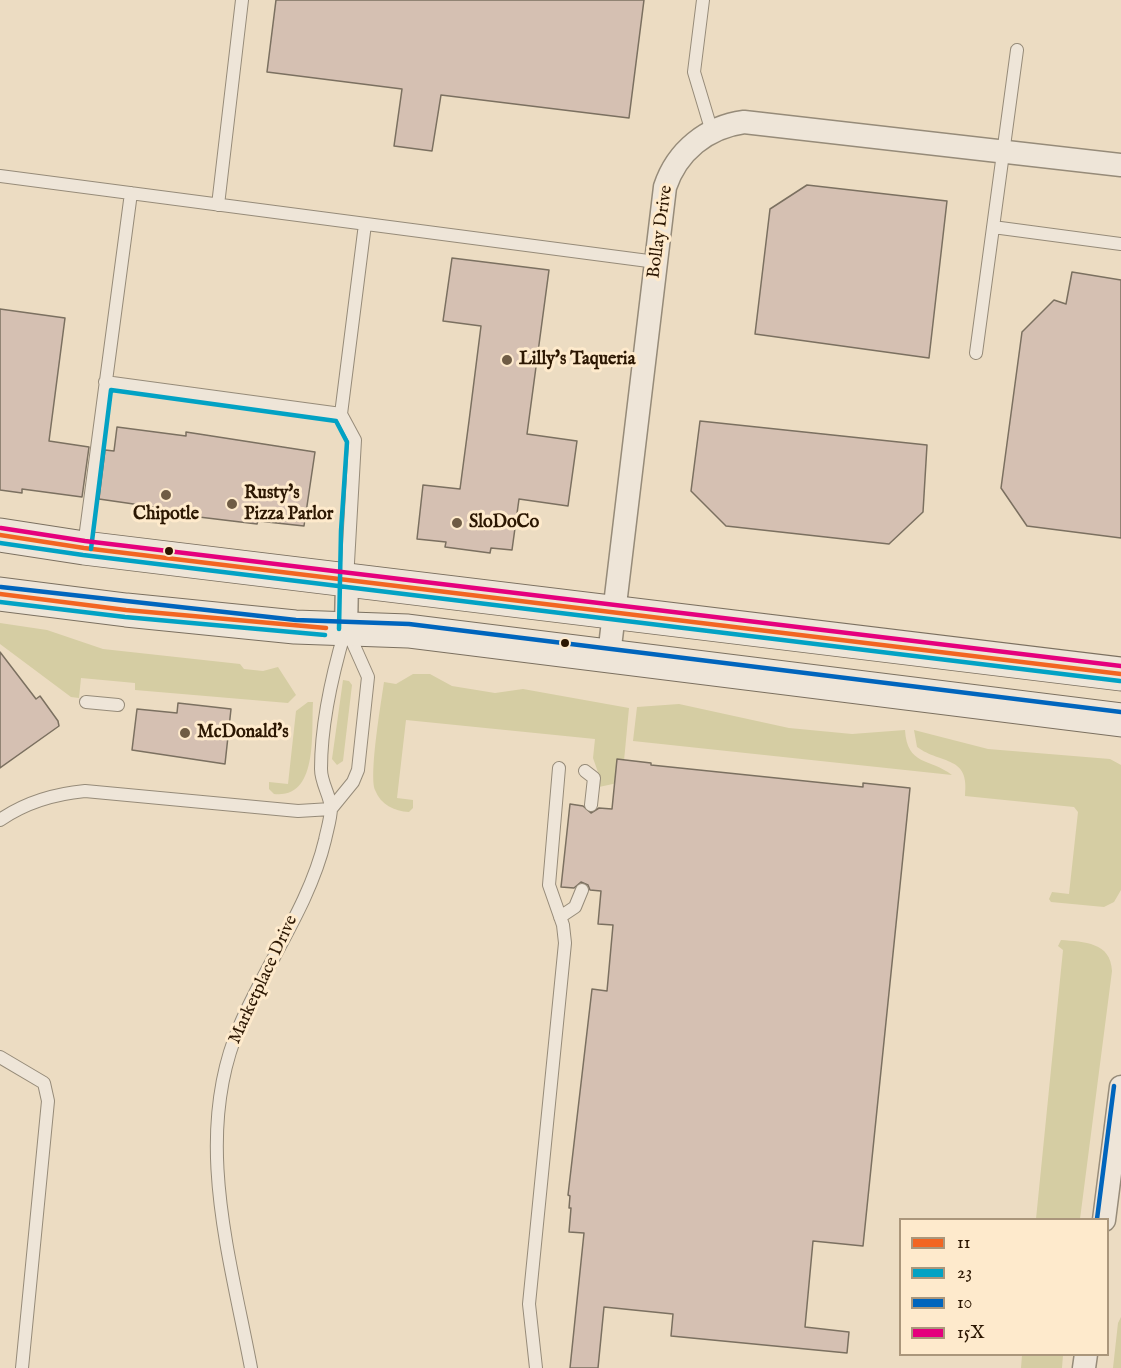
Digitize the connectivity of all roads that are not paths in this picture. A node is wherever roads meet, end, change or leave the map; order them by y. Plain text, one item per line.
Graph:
1 (242, 0) edge
2 (703, 0) edge
3 (1017, 50) dead end
4 (712, 132) junction
5 (1002, 151) junction
6 (1121, 165) edge
7 (0, 176) edge
8 (131, 193) junction
9 (218, 205) junction
10 (365, 224) junction
11 (993, 227) junction
12 (1121, 244) edge
13 (656, 262) junction
14 (976, 353) dead end
15 (105, 382) junction
16 (341, 414) junction
17 (0, 535) edge
18 (84, 548) junction
19 (347, 581) junction
20 (0, 594) edge
21 (615, 612) junction
22 (346, 629) junction
23 (908, 648) junction
24 (609, 655) junction
25 (1121, 675) edge
26 (806, 682) junction
27 (86, 702) dead end
28 (118, 705) dead end
29 (1121, 720) edge
30 (559, 768) dead end
31 (585, 771) dead end
32 (591, 805) dead end
33 (331, 809) junction
34 (0, 820) edge
35 (582, 890) dead end
36 (560, 917) junction
37 (0, 1057) edge
38 (1121, 1087) edge
39 (1104, 1218) edge
40 (22, 1368) edge
41 (251, 1368) edge
42 (536, 1368) edge

1 - 9 lane
2 - 4 lane
3 - 5 lane
4 - 5 street, Bollay Drive
4 - 13 street, Bollay Drive
5 - 6 street, Bollay Drive
5 - 11 lane
7 - 8 lane
8 - 9 lane
8 - 15 lane
9 - 10 lane
10 - 13 lane
10 - 16 lane
11 - 12 lane
11 - 14 lane
13 - 21 street, Bollay Drive
15 - 16 lane
15 - 18 lane
16 - 19 lane
17 - 18 main road
18 - 19 main road
19 - 21 main road
19 - 22 street
20 - 22 main road
21 - 23 main road
21 - 24 street, Bollay Drive
22 - 24 main road
22 - 33 lane, Marketplace Drive
22 - 33 lane, Marketplace Drive
23 - 25 main road
23 - 26 main road
24 - 26 main road
26 - 29 main road
27 - 28 lane
30 - 36 lane
31 - 32 lane
33 - 34 lane
33 - 41 lane, Marketplace Drive
35 - 36 lane
36 - 42 lane
37 - 40 lane
38 - 39 street

